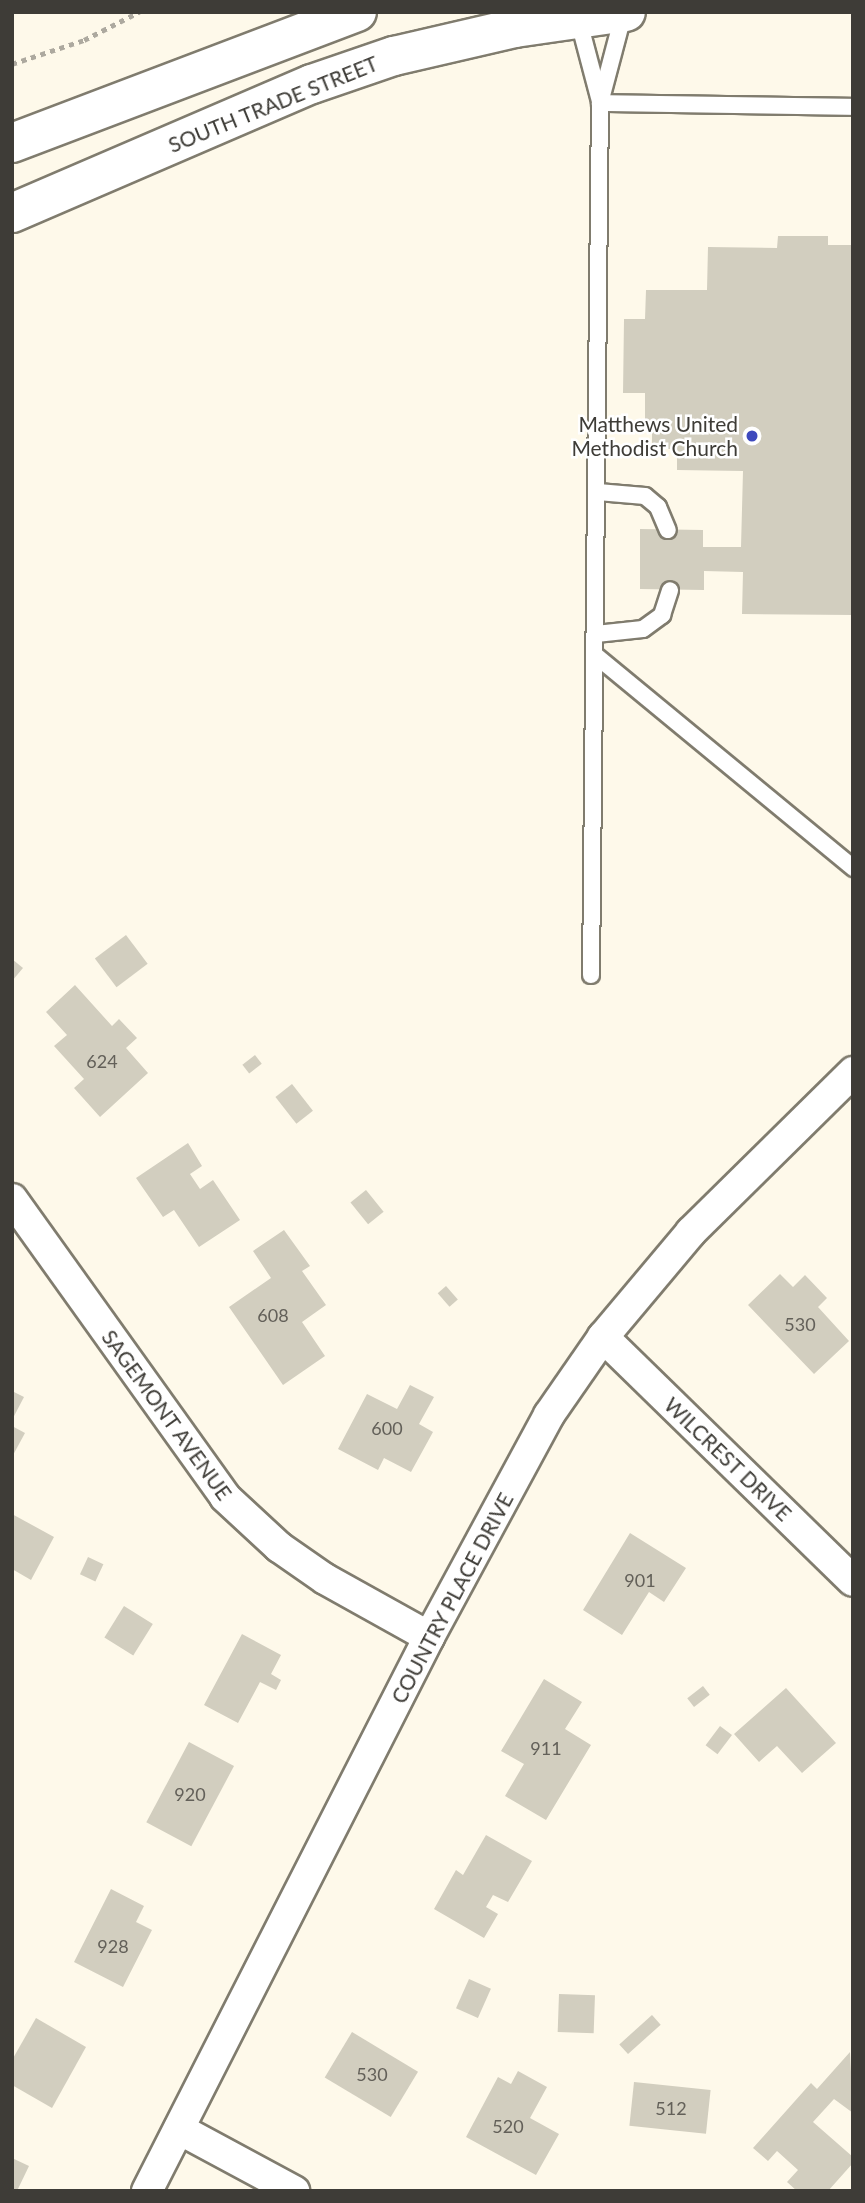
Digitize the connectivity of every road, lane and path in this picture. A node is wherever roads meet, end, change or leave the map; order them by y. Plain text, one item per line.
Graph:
1 (139, 12) edge
2 (357, 12) edge
3 (625, 12) edge
4 (577, 15) edge
5 (12, 64) edge
6 (600, 103) junction
7 (853, 107) edge
8 (12, 143) edge
9 (12, 213) edge
10 (598, 492) junction
11 (668, 530) dead end
12 (670, 590) dead end
13 (596, 635) junction
14 (595, 654) junction
15 (853, 868) edge
16 (591, 975) dead end
17 (853, 1072) edge
18 (12, 1199) edge
19 (603, 1337) junction
20 (853, 1581) edge
21 (429, 1637) junction
22 (179, 2129) junction
23 (147, 2191) edge
24 (294, 2191) edge

1 - 5 path
2 - 8 main road
3 - 4 main road, SOUTH TRADE STREET
3 - 6 lane
4 - 6 lane
4 - 9 main road, SOUTH TRADE STREET
6 - 7 lane
6 - 10 lane
10 - 11 lane
10 - 13 lane
12 - 13 lane
13 - 14 lane
14 - 15 lane
14 - 16 lane
17 - 19 street, COUNTRY PLACE DRIVE
18 - 21 street, SAGEMONT AVENUE
19 - 20 street, WILCREST DRIVE
19 - 21 street, COUNTRY PLACE DRIVE
21 - 22 street, COUNTRY PLACE DRIVE
22 - 23 street, COUNTRY PLACE DRIVE
22 - 24 street

